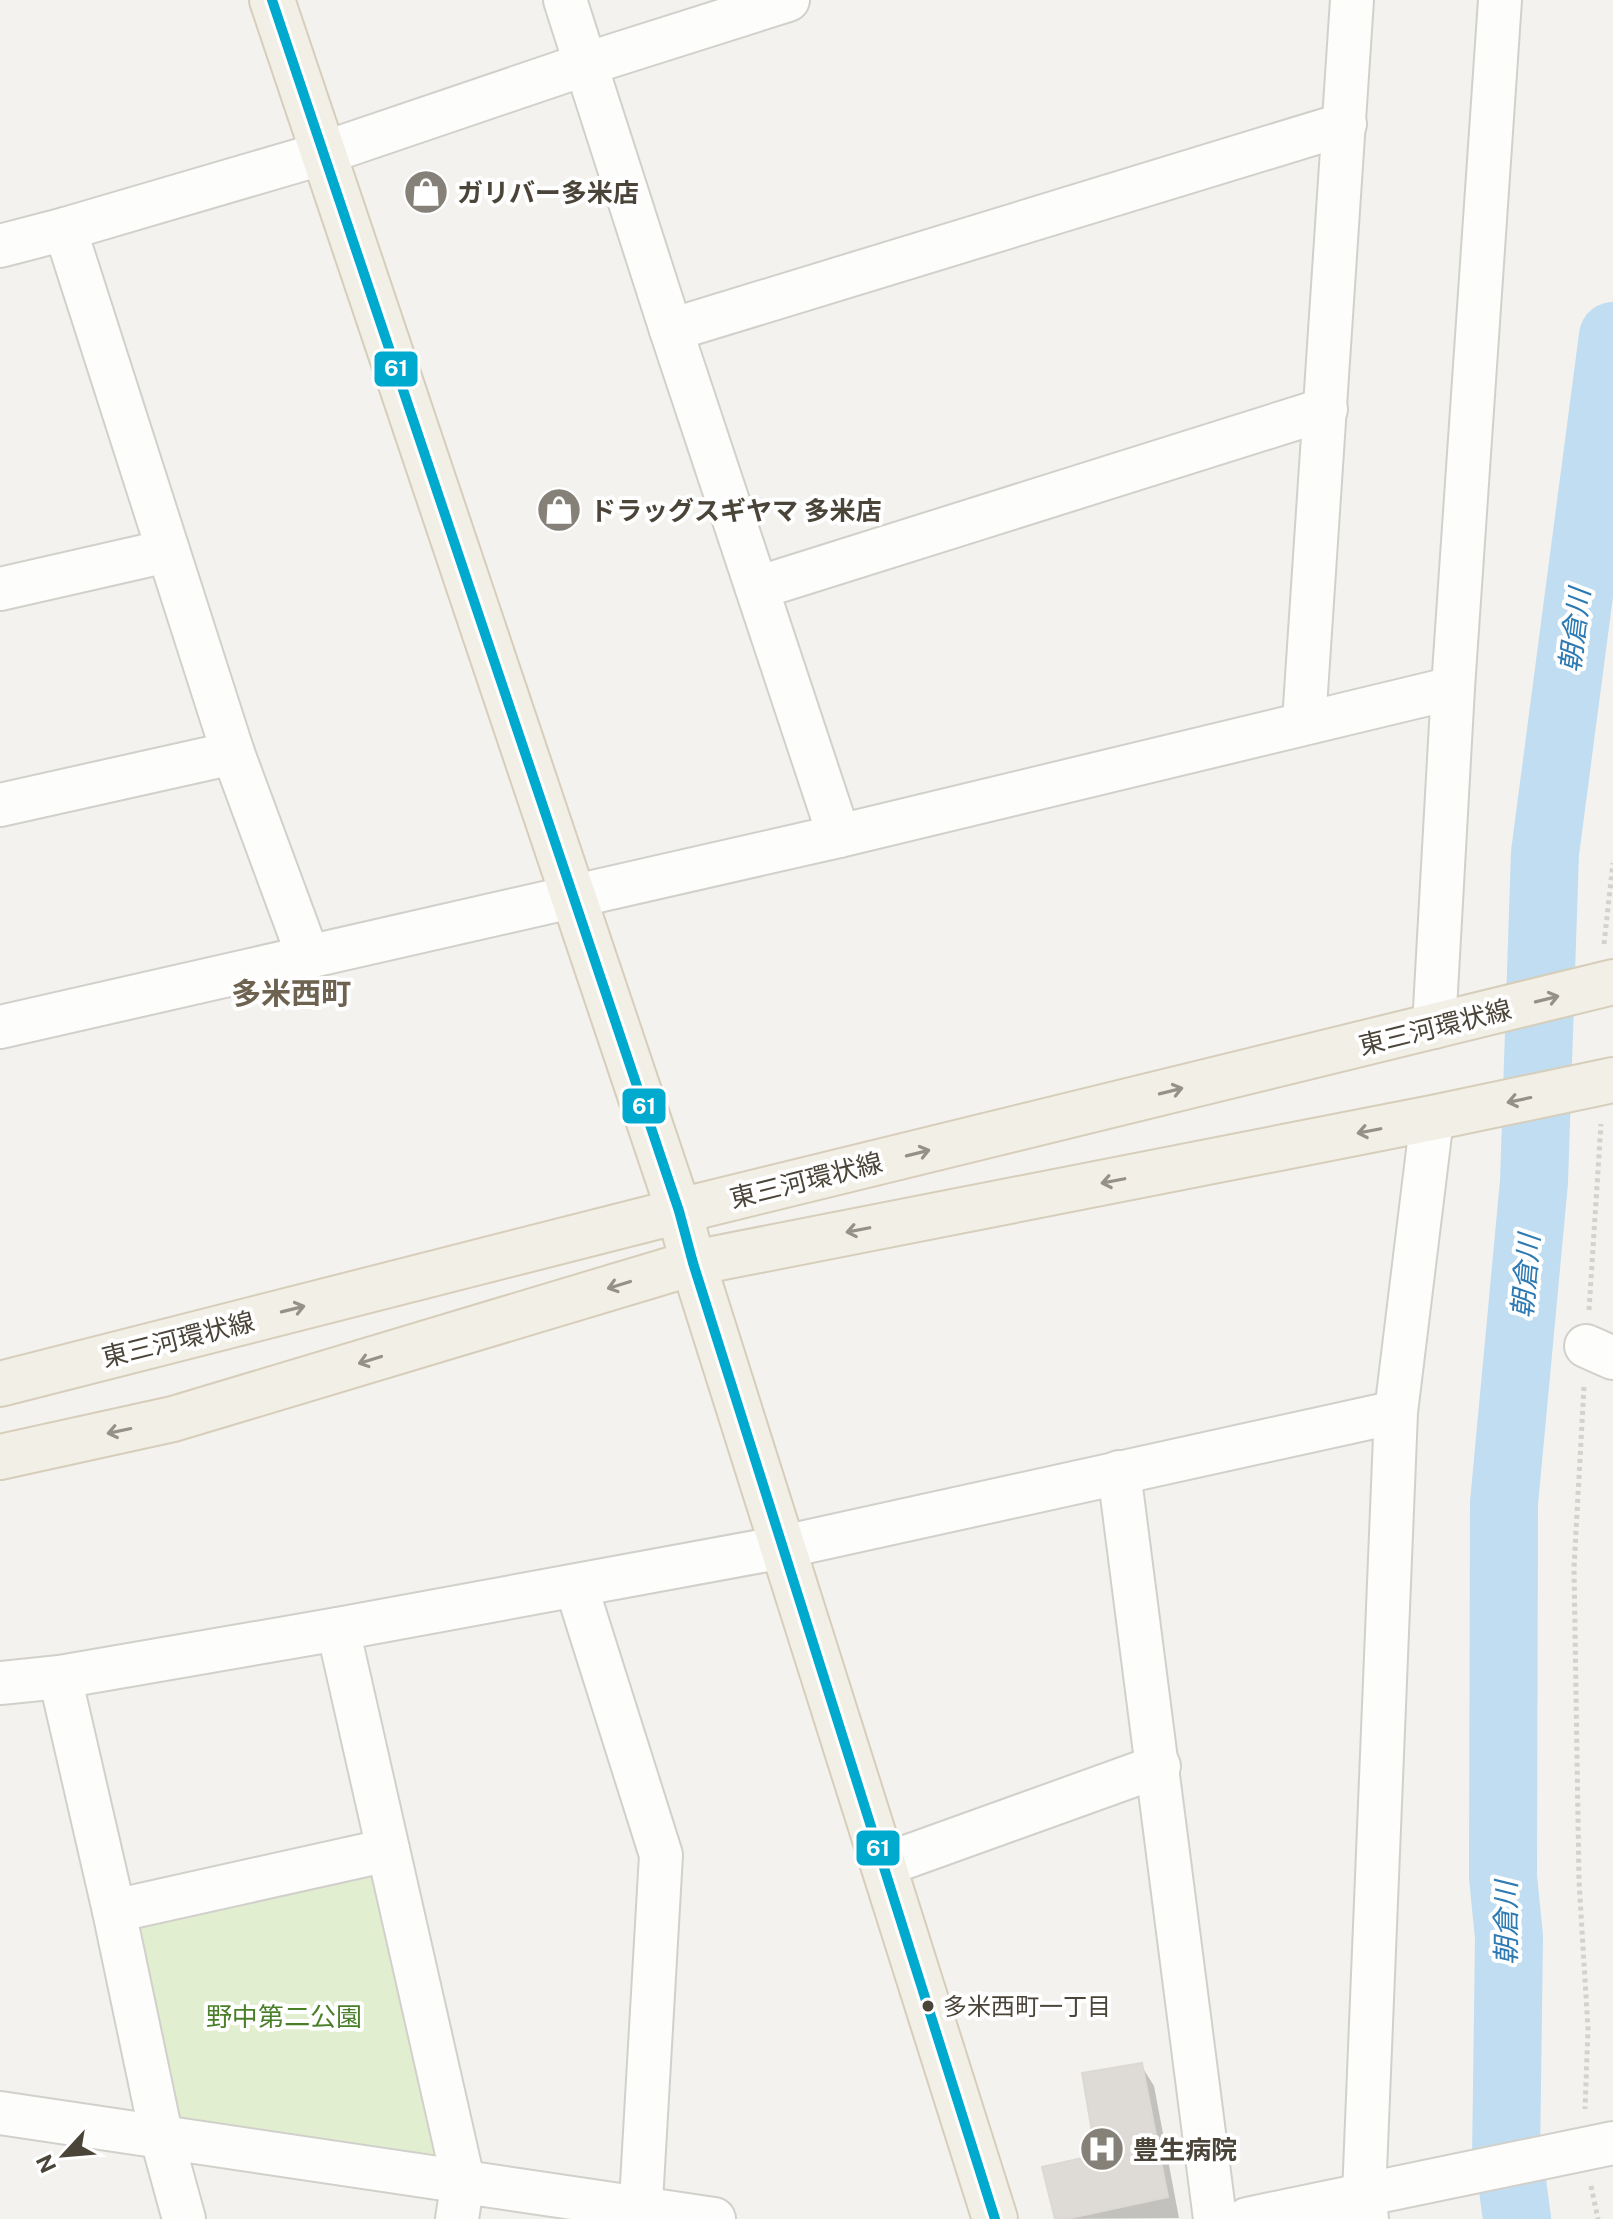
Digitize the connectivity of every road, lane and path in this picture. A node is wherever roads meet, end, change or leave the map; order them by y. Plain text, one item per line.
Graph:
1 (272, 0) edge
2 (565, 0) edge
3 (788, 0) edge
4 (1352, 0) edge
5 (1500, 0) edge
6 (586, 64) junction
7 (1345, 124) junction
8 (324, 153) junction
9 (65, 229) junction
10 (4, 232) edge
11 (671, 330) junction
12 (1326, 409) junction
13 (167, 551) junction
14 (757, 588) junction
15 (0, 589) edge
16 (1453, 688) junction
17 (1304, 722) junction
18 (233, 753) junction
19 (0, 805) edge
20 (839, 836) junction
21 (1613, 863) edge
22 (573, 896) junction
23 (308, 956) junction
24 (1606, 970) edge
25 (1439, 1026) junction
26 (0, 1027) edge
27 (1602, 1093) edge
28 (1438, 1117) junction
29 (679, 1211) junction
30 (693, 1263) junction
31 (1600, 1352) edge
32 (0, 1384) edge
33 (1396, 1412) junction
34 (0, 1457) edge
35 (1119, 1472) junction
36 (783, 1547) junction
37 (576, 1586) junction
38 (338, 1629) junction
39 (60, 1677) junction
40 (0, 1683) edge
41 (1159, 1766) junction
42 (388, 1850) junction
43 (884, 1865) junction
44 (114, 1911) junction
45 (0, 2113) edge
46 (162, 2139) junction
47 (1587, 2148) edge
48 (460, 2200) edge
49 (1375, 2200) edge
50 (640, 2212) edge
51 (184, 2219) edge
52 (714, 2219) edge
53 (995, 2219) edge
54 (1215, 2219) edge
55 (1247, 2219) edge
56 (1598, 2219) edge

1 - 8 main road
2 - 6 street
3 - 6 street
4 - 7 street
5 - 16 street
6 - 8 street
6 - 11 street
7 - 11 street
7 - 12 street
8 - 9 street
8 - 22 main road
9 - 10 street
9 - 13 street
11 - 14 street
12 - 14 street
12 - 17 street
13 - 15 street
13 - 18 street
14 - 20 street
16 - 17 street
16 - 25 street
17 - 20 street
18 - 19 street
18 - 23 street
20 - 22 street
21 - 24 path
22 - 23 street
22 - 29 main road
23 - 26 street
25 -> 24 main road, 東三河環状線
29 -> 25 main road, 東三河環状線
27 -> 28 main road
27 - 31 path
28 -> 30 main road
28 - 33 street
29 - 30 main road
32 -> 29 main road, 東三河環状線
30 -> 34 main road
30 - 36 main road
31 - 47 path
33 - 35 street
33 - 49 street
35 - 36 street
35 - 41 street
36 - 37 street
36 - 43 main road
37 - 38 street
37 - 50 street
38 - 39 street
38 - 42 street
39 - 40 street
39 - 44 street
41 - 43 street
41 - 54 street
42 - 44 street
42 - 48 street
43 - 53 main road
44 - 46 street
45 - 46 street
46 - 48 street
46 - 51 street
47 - 49 street
47 - 56 path
48 - 50 street
49 - 55 street
50 - 52 street

